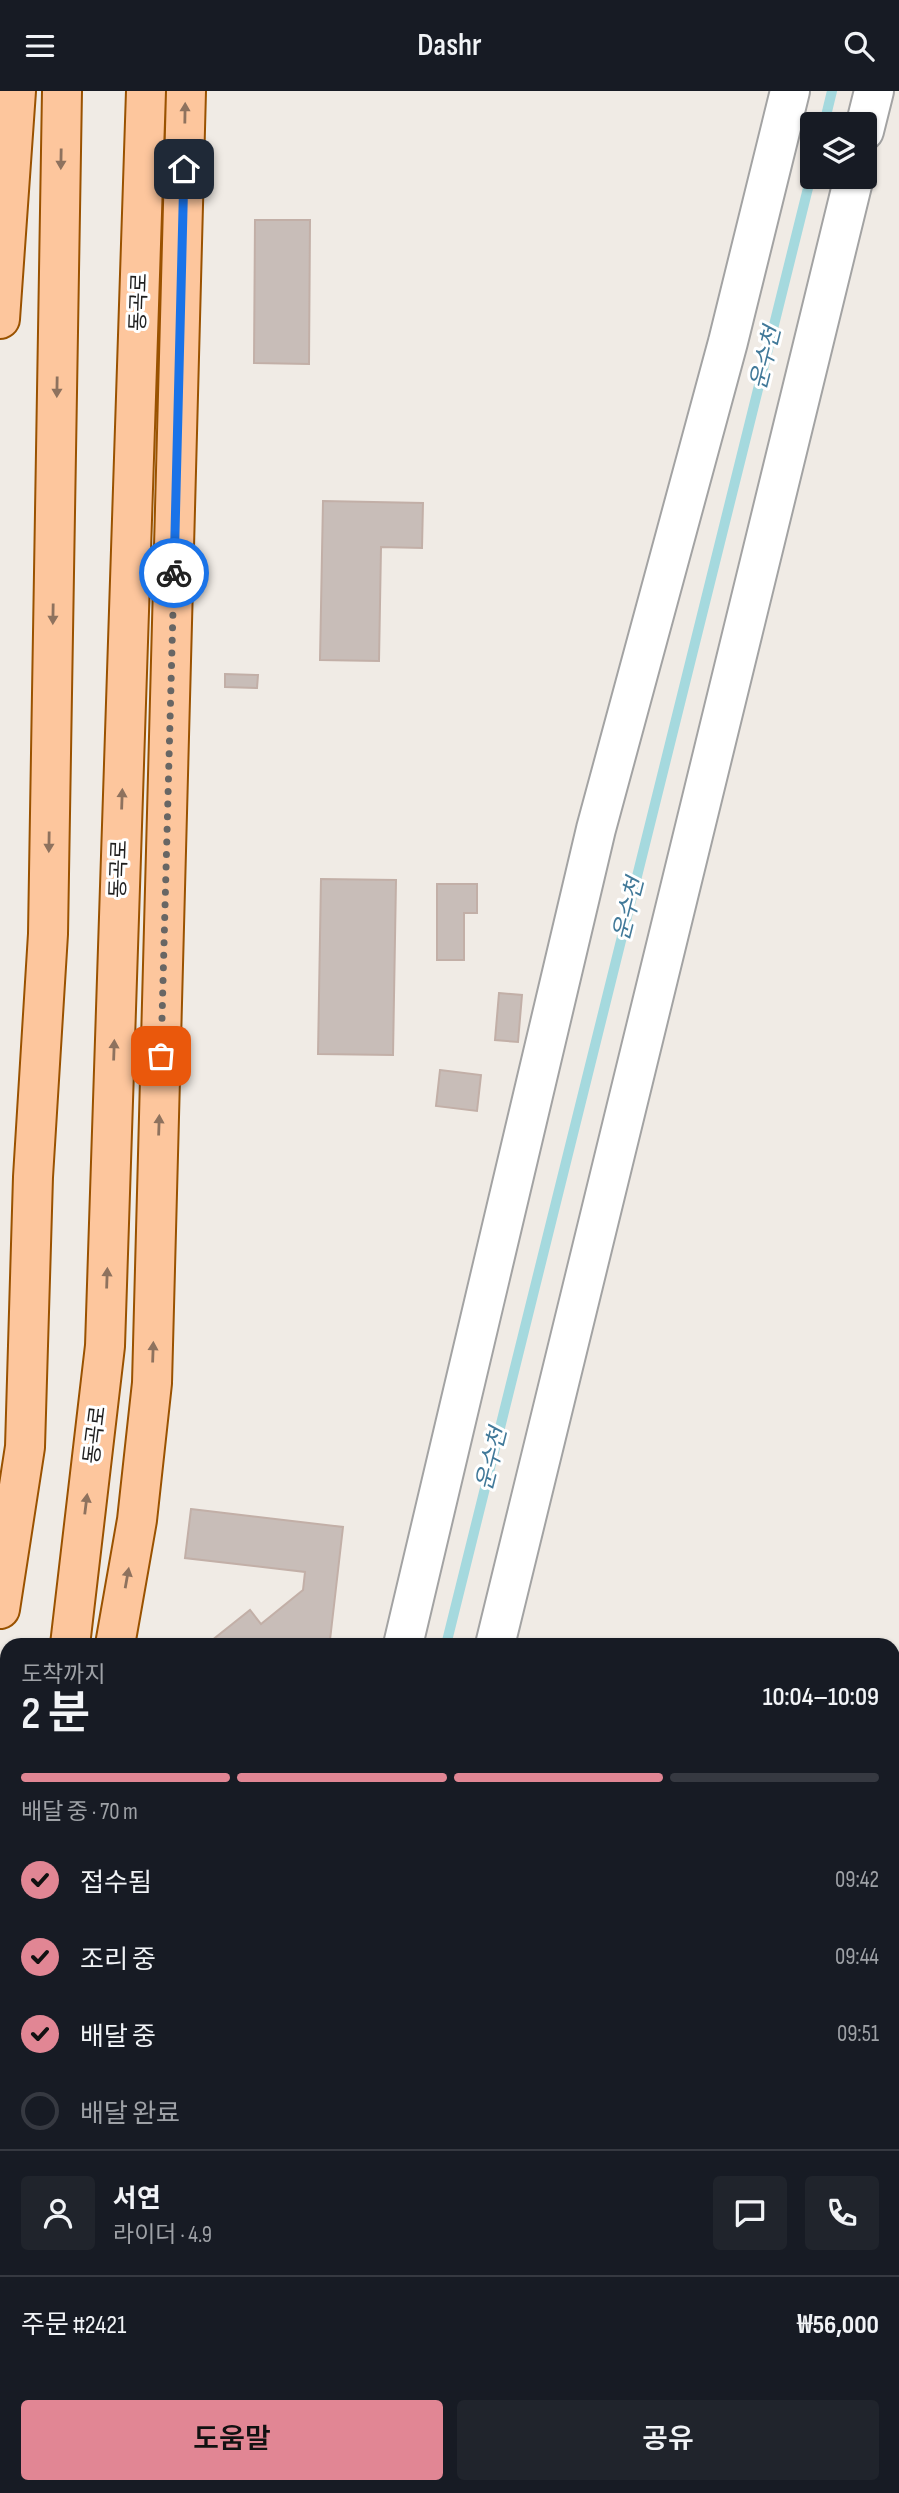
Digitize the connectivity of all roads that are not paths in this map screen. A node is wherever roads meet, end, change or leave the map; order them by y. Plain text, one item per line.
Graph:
1 (16, 91) edge
2 (62, 91) edge
3 (146, 91) edge
4 (186, 91) edge
5 (790, 91) edge
6 (874, 91) edge
7 (869, 112) edge
8 (851, 189) edge
9 (0, 319) edge
10 (0, 1609) edge
11 (71, 1638) edge
12 (116, 1638) edge
13 (405, 1638) edge
14 (497, 1638) edge

1 - 9 main road
2 -> 10 main road
11 -> 3 main road, 동곡로
12 -> 4 main road
5 - 13 street
6 - 7 street
8 - 14 street

